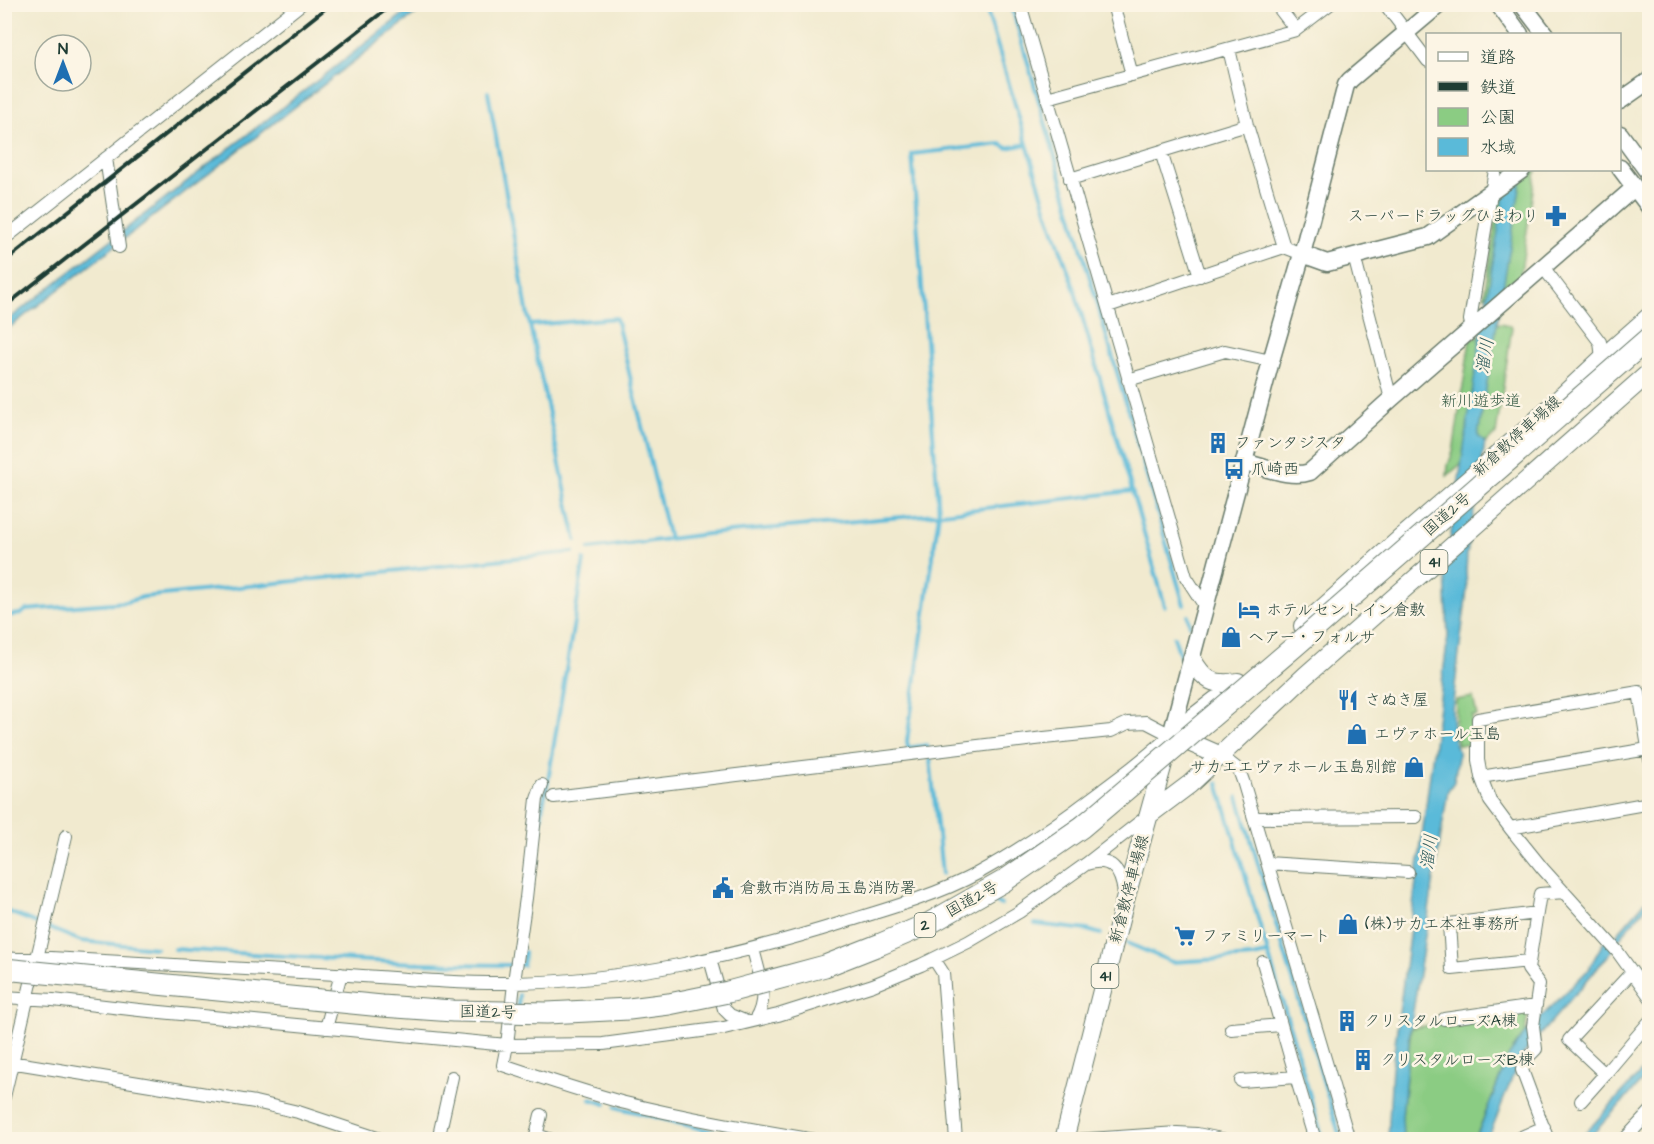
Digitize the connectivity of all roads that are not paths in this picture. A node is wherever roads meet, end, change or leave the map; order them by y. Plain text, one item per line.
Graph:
1 (301, 4) edge
2 (1020, 4) edge
3 (1113, 4) edge
4 (1276, 4) edge
5 (1330, 4) edge
6 (1385, 4) edge
7 (1440, 4) edge
8 (1498, 4) edge
9 (1522, 4) edge
10 (1541, 29) edge
11 (1296, 30) junction
12 (1406, 33) junction
13 (1520, 33) edge
14 (1229, 49) junction
15 (1426, 58) edge
16 (1132, 75) junction
17 (1650, 80) edge
18 (1047, 98) junction
19 (1621, 100) edge
20 (1248, 125) junction
21 (1621, 135) edge
22 (1161, 152) junction
23 (106, 158) junction
24 (1621, 169) edge
25 (1520, 171) edge
26 (1650, 175) edge
27 (1070, 179) junction
28 (1496, 181) edge
29 (1634, 188) junction
30 (1650, 208) edge
31 (4, 239) edge
32 (118, 242) dead end
33 (1284, 247) junction
34 (1302, 254) junction
35 (1354, 256) junction
36 (1543, 267) junction
37 (1200, 276) junction
38 (1108, 306) junction
39 (1650, 316) edge
40 (1472, 329) junction
41 (1650, 337) edge
42 (1602, 358) junction
43 (1271, 361) junction
44 (1650, 372) edge
45 (1128, 380) junction
46 (1391, 399) junction
47 (1611, 405) junction
48 (1244, 462) junction
49 (1487, 464) junction
50 (1510, 494) junction
51 (1206, 608) junction
52 (1276, 650) junction
53 (1192, 659) junction
54 (1301, 680) junction
55 (1238, 682) junction
56 (1171, 735) junction
57 (1649, 754) edge
58 (1221, 756) junction
59 (1481, 777) junction
60 (542, 785) dead end
61 (554, 797) dead end
62 (1650, 803) edge
63 (1150, 814) junction
64 (1416, 817) dead end
65 (1254, 818) junction
66 (1510, 828) junction
67 (66, 836) dead end
68 (1267, 863) junction
69 (1086, 864) junction
70 (1408, 872) dead end
71 (1564, 892) junction
72 (1125, 900) junction
73 (1537, 914) junction
74 (753, 949) junction
75 (4, 958) edge
76 (38, 958) junction
77 (710, 959) junction
78 (934, 959) junction
79 (1529, 961) junction
80 (1263, 962) dead end
81 (4, 969) edge
82 (515, 972) junction
83 (1631, 973) junction
84 (340, 975) junction
85 (4, 997) edge
86 (1650, 997) edge
87 (27, 999) junction
88 (1535, 1006) junction
89 (1444, 1019) dead end
90 (752, 1021) junction
91 (1650, 1021) edge
92 (1281, 1025) junction
93 (326, 1028) junction
94 (1231, 1029) dead end
95 (507, 1045) junction
96 (9, 1062) edge
97 (1605, 1074) junction
98 (452, 1077) dead end
99 (1296, 1077) junction
100 (1241, 1081) dead end
101 (4, 1097) edge
102 (1581, 1101) dead end
103 (541, 1115) dead end
104 (1647, 1121) edge
105 (1544, 1127) junction
106 (368, 1137) edge
107 (535, 1137) edge
108 (383, 1140) edge
109 (438, 1140) edge
110 (552, 1140) edge
111 (814, 1140) edge
112 (956, 1140) edge
113 (1064, 1140) edge
114 (1075, 1140) edge
115 (1226, 1140) edge
116 (1315, 1140) edge
117 (1349, 1140) edge
118 (1515, 1140) edge
119 (1548, 1140) edge
120 (1624, 1140) edge

1 - 23 street
2 - 18 street
3 - 16 street
4 - 11 street
5 - 11 street
6 - 12 street
7 - 12 street
8 - 13 street
9 - 10 street
11 - 14 street
12 - 15 street
12 - 34 street
14 - 16 street
14 - 20 street
16 - 18 street
17 - 19 street
18 - 27 street
20 - 22 street
20 - 33 street
21 - 26 street
22 - 27 street
22 - 37 street
23 - 31 street
23 - 32 street
24 - 29 street
25 - 28 street
27 - 38 street
28 - 35 street
28 - 40 street
29 - 30 street
29 - 36 street
33 - 34 street
33 - 37 street
34 - 35 street
34 - 43 street
35 - 46 street
36 - 40 street
36 - 42 street
37 - 38 street
38 - 45 street
39 - 42 main road, 新倉敷停車場線 / 41
40 - 46 street
41 - 81 highway, 国道2号 / 2, bridge
42 - 47 main road
42 - 49 main road, 新倉敷停車場線 / 41
43 - 45 street
43 - 48 street
44 - 47 main road, 新倉敷停車場線 / 41
45 - 51 street
46 - 48 street
47 - 50 main road, 新倉敷停車場線 / 41
48 - 51 street
49 - 50 main road
49 - 52 main road, 新倉敷停車場線 / 41
50 - 54 main road, 新倉敷停車場線 / 41
51 - 53 street
52 - 54 main road
52 - 55 main road, 新倉敷停車場線 / 41
53 - 55 main road
53 - 56 street
54 - 58 main road, 新倉敷停車場線 / 41
55 - 56 main road, 新倉敷停車場線 / 41
56 - 58 main road
56 - 61 street
56 - 63 main road, 新倉敷停車場線 / 41
56 - 74 street
57 - 59 street
57 - 59 street
58 - 63 main road, 新倉敷停車場線 / 41
58 - 65 street
59 - 66 street
60 - 82 street
62 - 66 street
63 - 69 street
63 - 72 main road, 新倉敷停車場線 / 41
64 - 65 street
65 - 68 street
66 - 71 street
67 - 76 street
68 - 70 street
68 - 117 street
69 - 72 street
69 - 78 street
71 - 73 street
71 - 83 street
72 - 113 main road, 新倉敷停車場線 / 41
73 - 79 street
73 - 79 street
74 - 77 street
74 - 90 street
75 - 76 street
76 - 84 street
76 - 87 street
77 - 82 street
77 - 90 street
78 - 90 street
78 - 112 street
79 - 88 street
80 - 92 street
82 - 84 street
82 - 95 street
83 - 86 street
83 - 97 street
84 - 93 street
85 - 87 street
87 - 93 street
87 - 96 street
88 - 89 street
88 - 105 street
90 - 95 street
91 - 97 street
92 - 94 street
92 - 99 street
93 - 95 street
95 - 111 street
96 - 101 street
96 - 106 street
97 - 102 street
98 - 109 street
99 - 100 street
99 - 116 street
103 - 107 street
104 - 120 street
105 - 118 street
105 - 119 street
106 - 108 street
107 - 110 street
114 - 115 street

